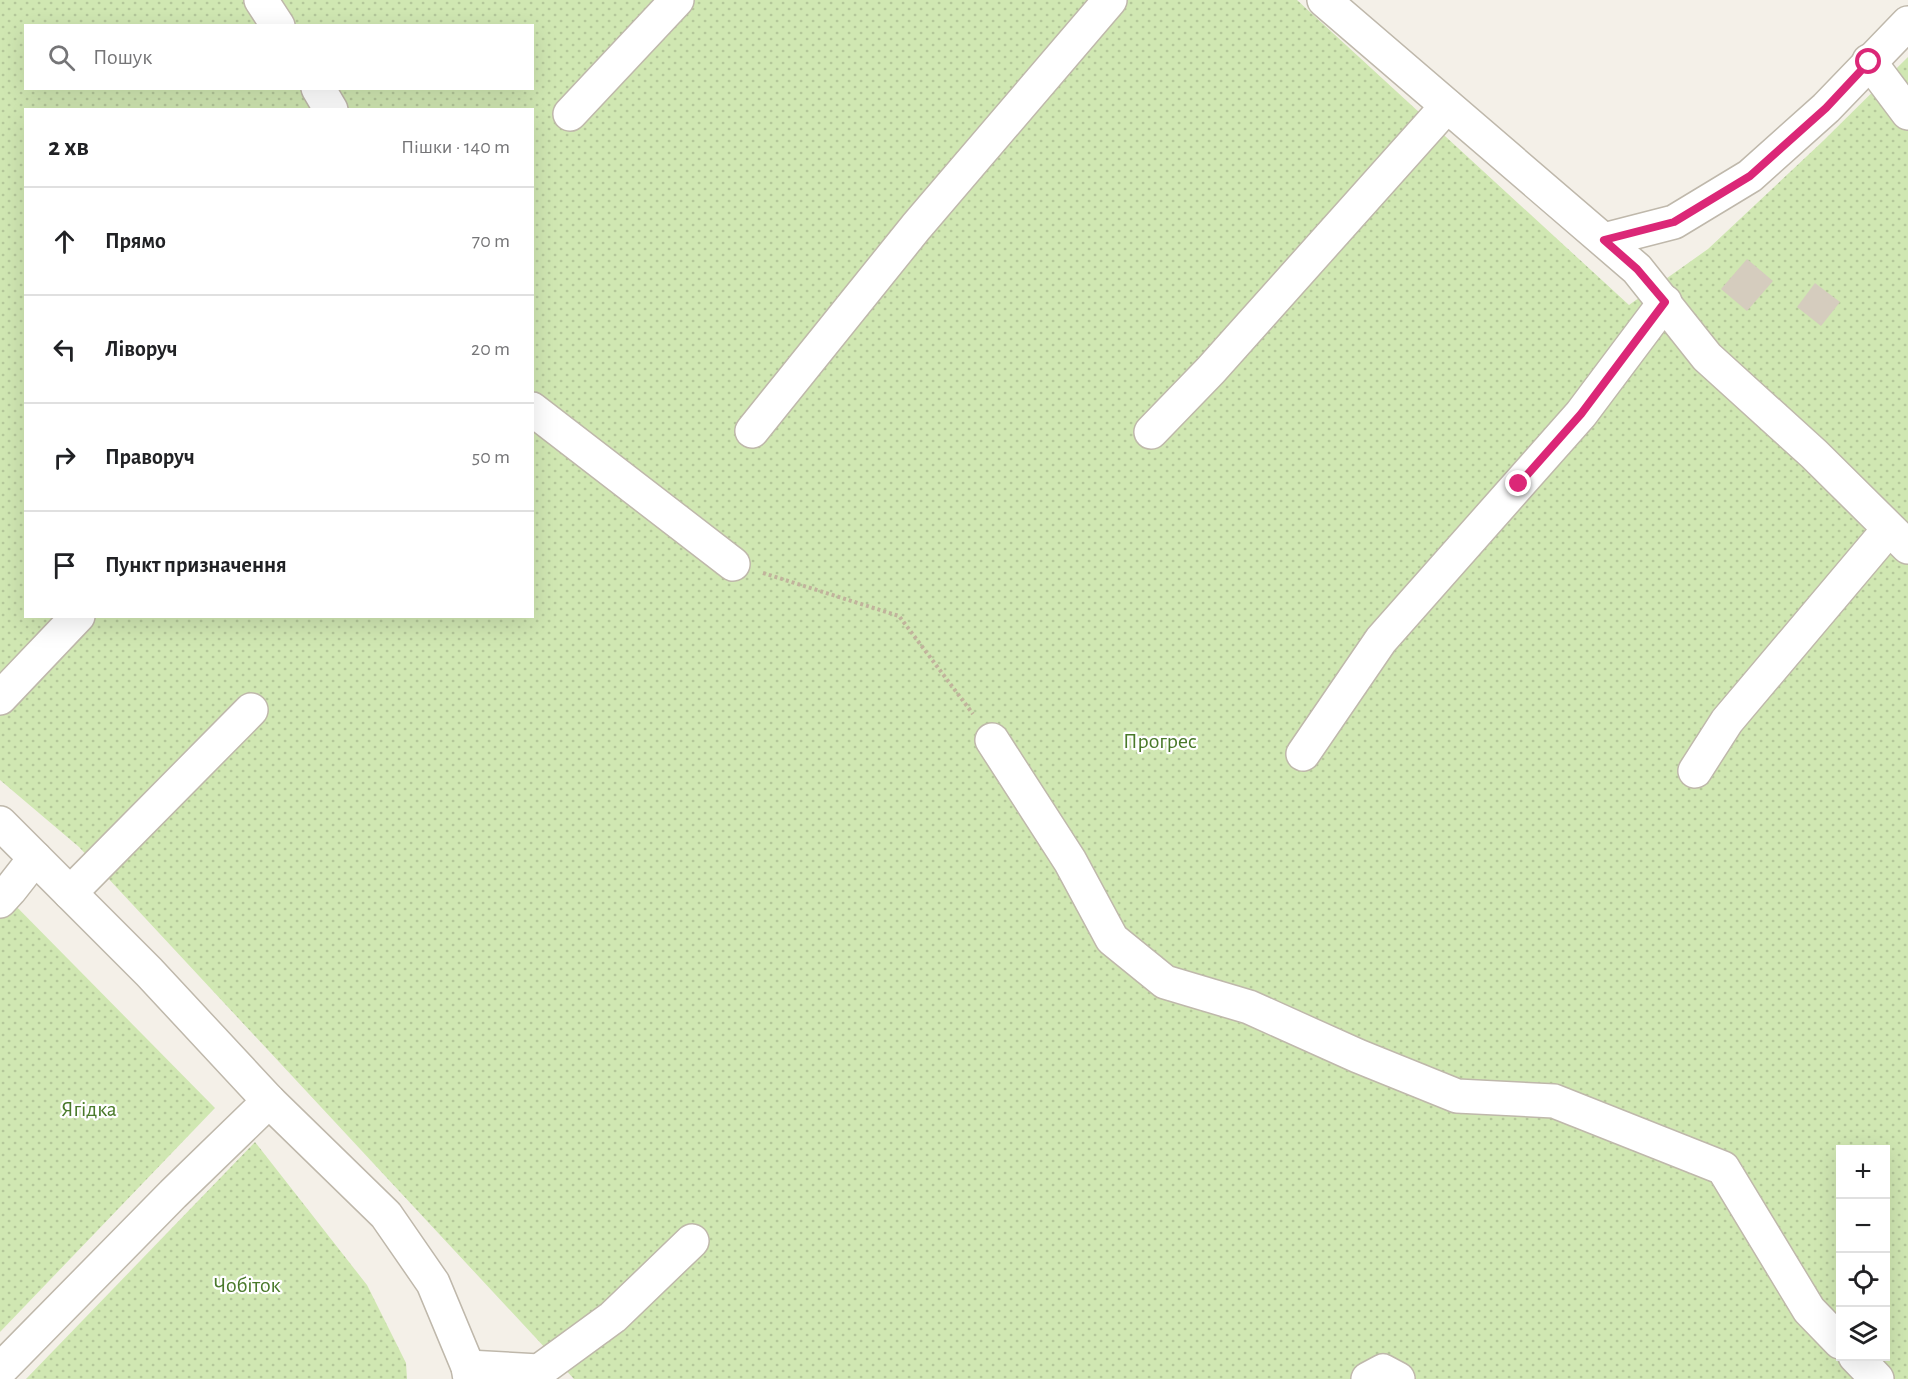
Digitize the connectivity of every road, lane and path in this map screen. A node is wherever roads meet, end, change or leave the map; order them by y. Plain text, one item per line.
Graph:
1 (261, 0) edge
2 (677, 0) edge
3 (1110, 0) edge
4 (1324, 0) edge
5 (1908, 23) edge
6 (277, 24) edge
7 (1869, 62) junction
8 (319, 90) edge
9 (1447, 106) junction
10 (330, 108) edge
11 (1908, 113) edge
12 (570, 114) dead end
13 (1604, 240) junction
14 (1665, 302) junction
15 (534, 410) edge
16 (752, 431) dead end
17 (1151, 432) dead end
18 (1898, 538) edge
19 (734, 564) joint
20 (76, 618) edge
21 (0, 699) edge
22 (251, 710) dead end
23 (992, 740) joint
24 (1303, 754) dead end
25 (1695, 771) dead end
26 (0, 823) edge
27 (35, 858) junction
28 (70, 893) junction
29 (0, 901) edge
30 (269, 1101) junction
31 (692, 1240) dead end
32 (1836, 1338) edge
33 (1860, 1361) edge
34 (0, 1370) edge
35 (469, 1373) edge
36 (1368, 1379) edge
37 (1398, 1379) edge
38 (1877, 1379) edge

1 - 6 street
2 - 12 street
3 - 16 street
4 - 9 street
5 - 7 street
7 - 11 street
7 - 13 street
8 - 10 street
9 - 13 street
9 - 17 street
13 - 14 street
14 - 18 street
14 - 24 street
15 - 19 street
18 - 25 street
19 - 23 path
20 - 21 street
22 - 28 street
23 - 32 street
26 - 27 street
27 - 28 street
27 - 29 street
28 - 30 street
30 - 34 street
30 - 35 street
31 - 35 street
33 - 38 street
36 - 37 street

